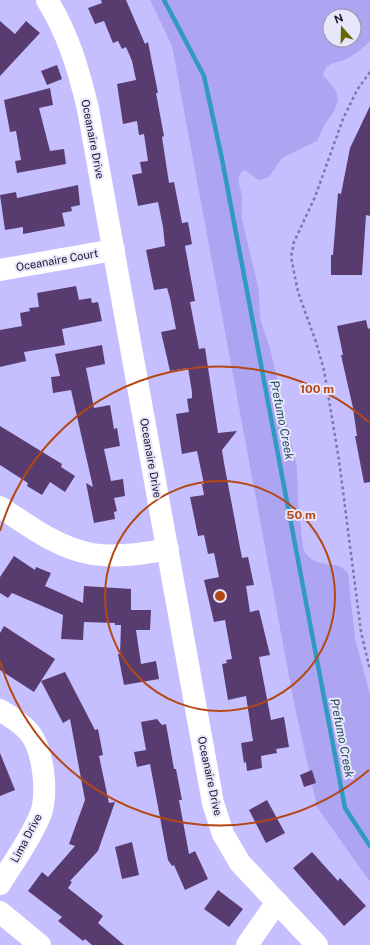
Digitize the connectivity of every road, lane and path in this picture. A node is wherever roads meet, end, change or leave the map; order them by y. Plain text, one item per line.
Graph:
1 (47, 0) edge
2 (370, 72) edge
3 (114, 250) junction
4 (0, 270) edge
5 (0, 507) edge
6 (168, 549) junction
7 (370, 670) edge
8 (0, 710) edge
9 (0, 884) edge
10 (278, 902) junction
11 (0, 912) edge
12 (40, 945) edge
13 (247, 945) edge
14 (317, 945) edge

1 - 3 street, Oceanaire Drive
2 - 7 path
3 - 4 street, Oceanaire Court
3 - 6 street, Oceanaire Drive
5 - 6 street
6 - 10 street, Oceanaire Drive
8 - 9 street, Lima Drive
10 - 13 street
10 - 14 street
11 - 12 street

